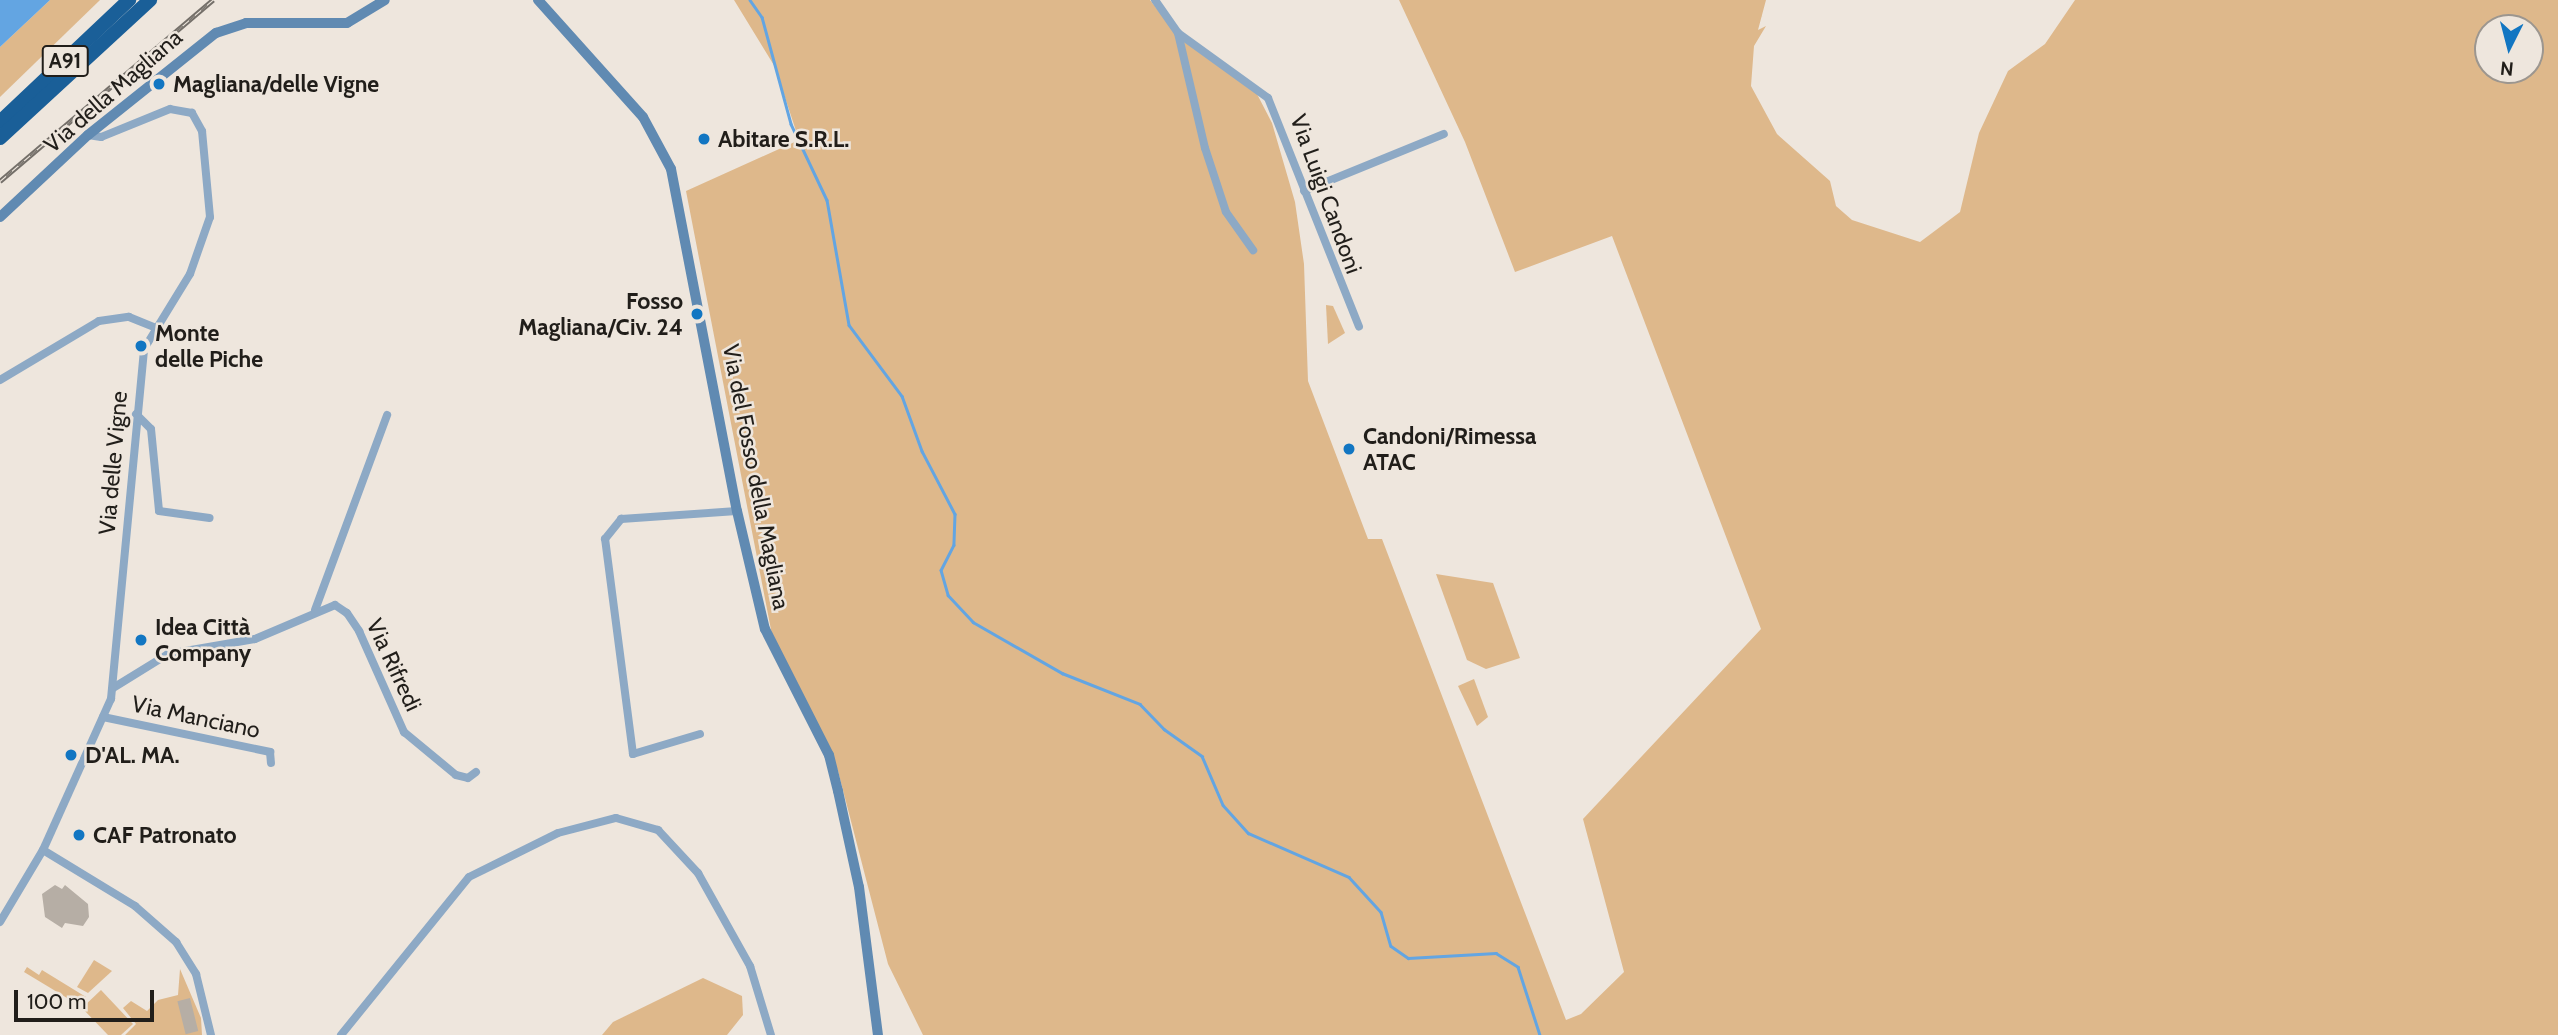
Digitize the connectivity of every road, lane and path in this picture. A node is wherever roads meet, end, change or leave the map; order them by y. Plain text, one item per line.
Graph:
1 (129, 0) edge
2 (150, 0) edge
3 (385, 0) edge
4 (538, 0) edge
5 (1155, 0) edge
6 (1178, 33) junction
7 (0, 122) edge
8 (1444, 134) dead end
9 (88, 135) junction
10 (0, 138) edge
11 (1304, 191) junction
12 (0, 217) edge
13 (1253, 250) dead end
14 (154, 327) junction
15 (1359, 327) dead end
16 (0, 380) edge
17 (136, 414) junction
18 (387, 415) dead end
19 (737, 511) junction
20 (210, 518) dead end
21 (315, 610) junction
22 (113, 688) junction
23 (103, 717) junction
24 (699, 734) dead end
25 (271, 763) dead end
26 (476, 772) dead end
27 (43, 850) junction
28 (0, 922) edge
29 (211, 1035) edge
30 (341, 1035) edge
31 (771, 1035) edge
32 (878, 1035) edge

1 - 7 highway, A91
2 - 10 highway, A91
3 - 9 street, Via della Magliana
4 - 19 street, Via del Fosso della Magliana
5 - 6 street, Via Luigi Candoni
6 - 11 street, Via Luigi Candoni
6 - 13 street
8 - 11 street
9 - 12 street, Via della Magliana
9 - 14 street, Via delle Vigne
11 - 15 street, Via Luigi Candoni
14 - 16 street
14 - 17 street, Via delle Vigne
17 - 20 street
17 - 22 street, Via delle Vigne
18 - 21 street
19 - 24 street
19 - 32 street, Via del Fosso della Magliana
21 - 22 street
21 - 26 street, Via Rifredi
22 - 23 street, Via delle Vigne
23 - 25 street, Via Manciano
23 - 27 street, Via delle Vigne
27 - 28 street, Via delle Vigne
27 - 29 street
30 - 31 street

